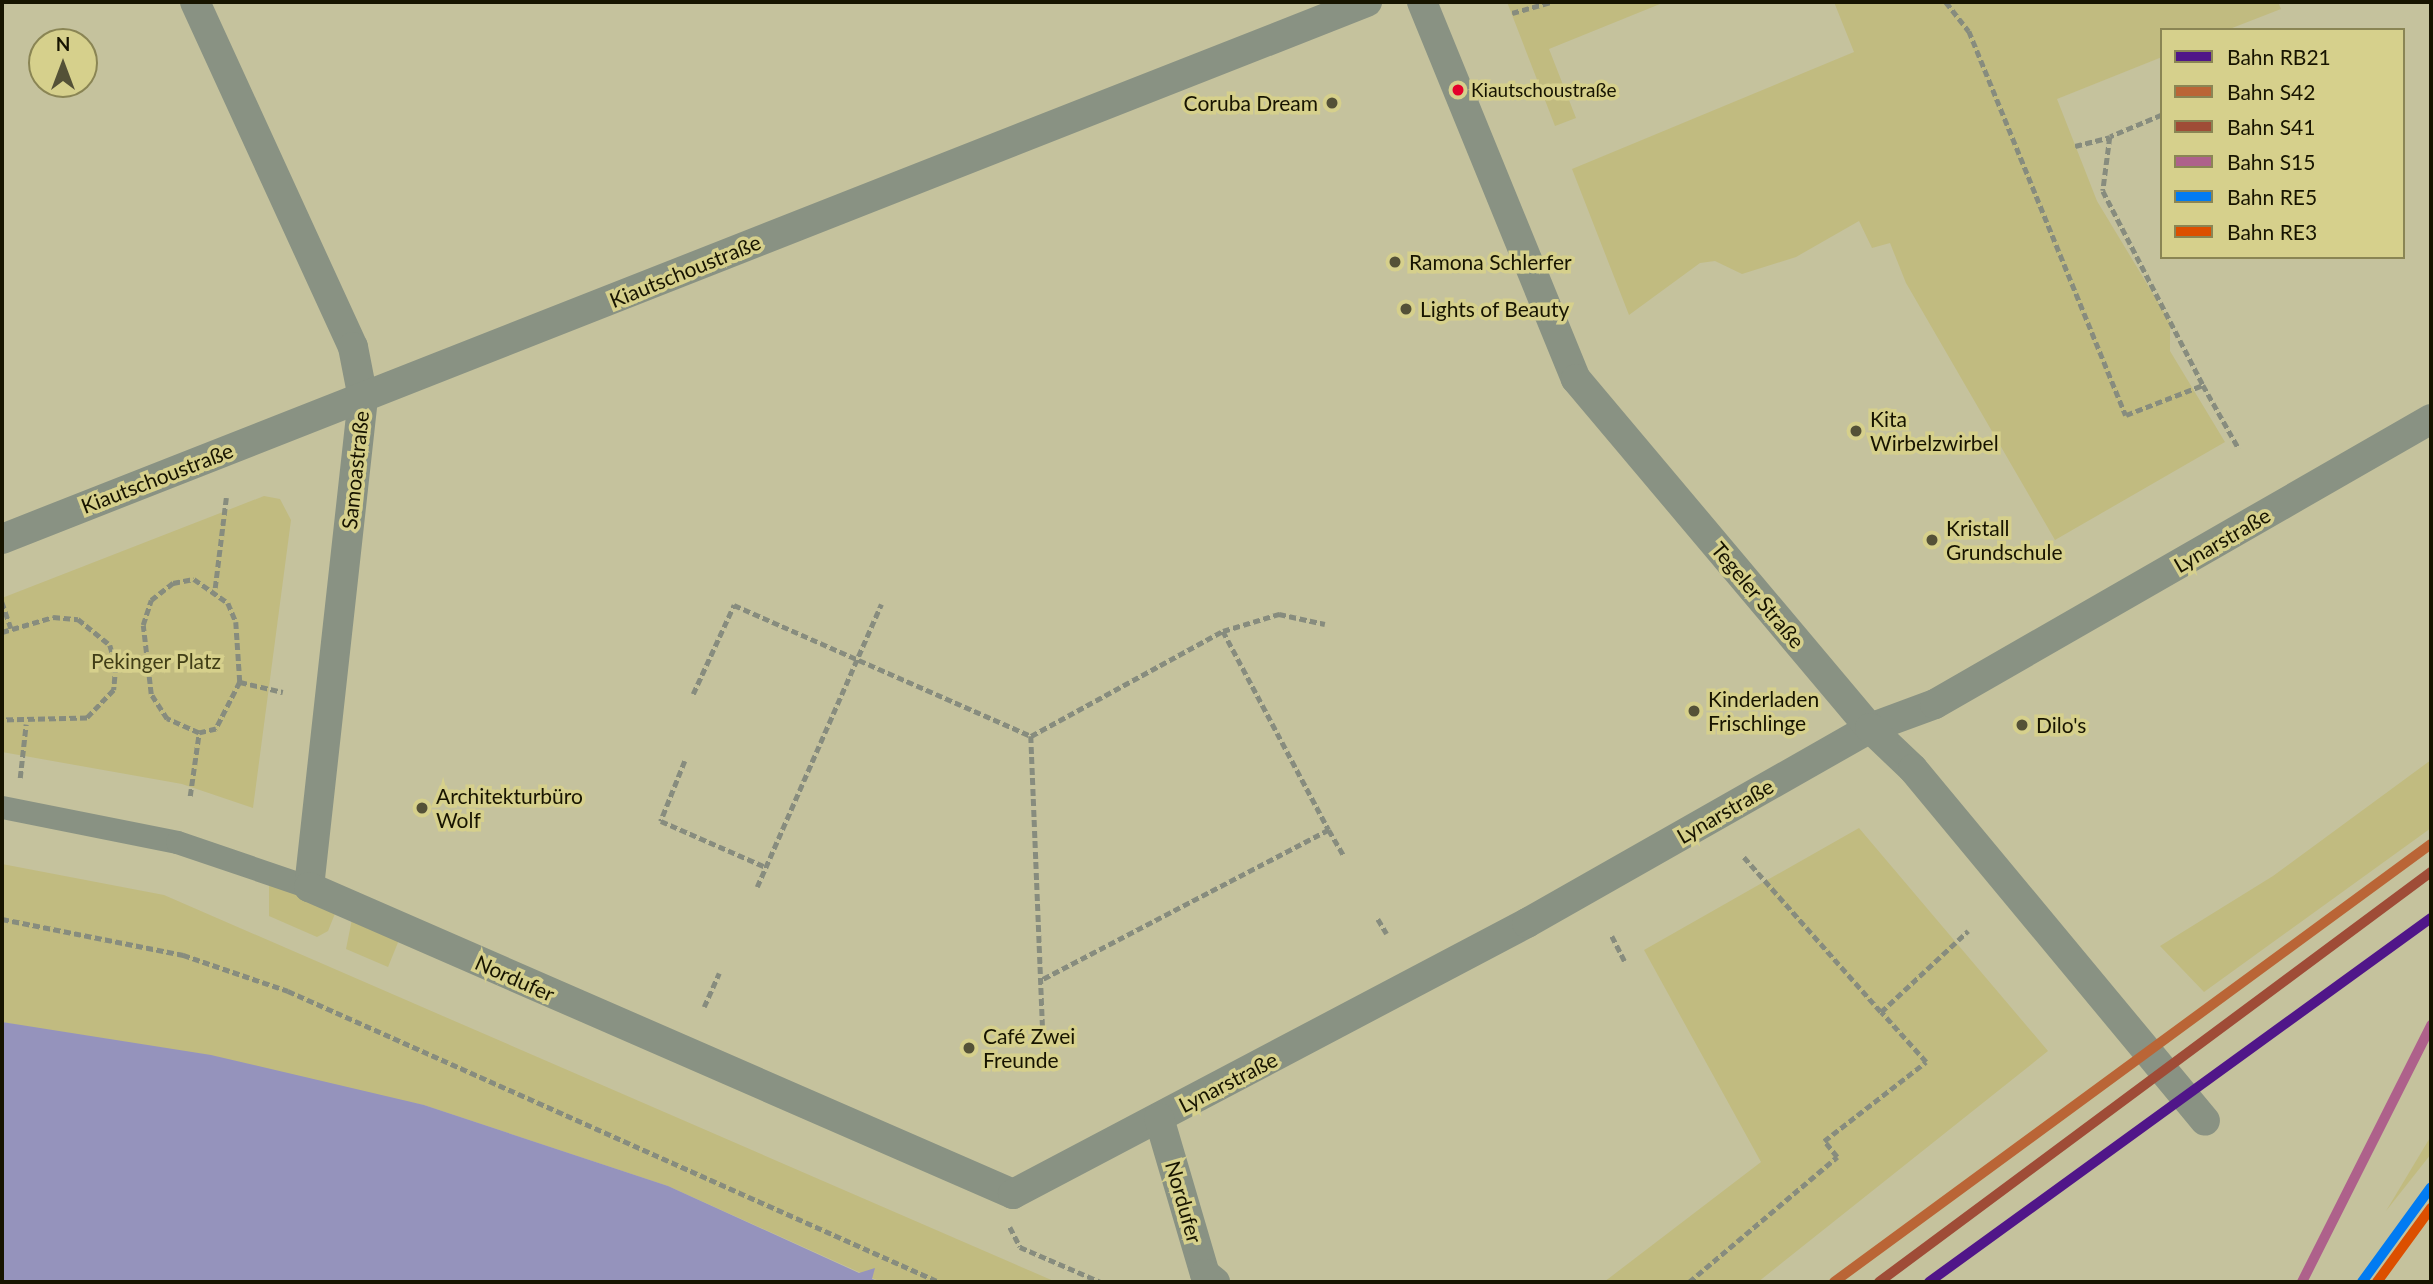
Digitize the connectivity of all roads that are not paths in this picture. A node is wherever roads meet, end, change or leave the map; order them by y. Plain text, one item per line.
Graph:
1 (195, 2) edge
2 (1367, 2) edge
3 (1422, 2) edge
4 (363, 398) junction
5 (2431, 419) edge
6 (2, 539) edge
7 (1870, 728) junction
8 (2, 807) edge
9 (309, 887) junction
10 (1159, 1118) junction
11 (2205, 1121) dead end
12 (1013, 1194) joint
13 (1215, 1282) edge

1 - 4 street, Samoastraße
2 - 4 street, Kiautschoustraße
3 - 7 street, Tegeler Straße
4 - 6 street, Kiautschoustraße
4 - 9 street, Samoastraße
5 - 7 street, Lynarstraße
7 - 10 street, Lynarstraße
7 - 11 street, Tegeler Straße
8 - 9 street, Nordufer
9 - 12 street, Nordufer
10 - 12 street, Lynarstraße
10 - 13 street, Nordufer

